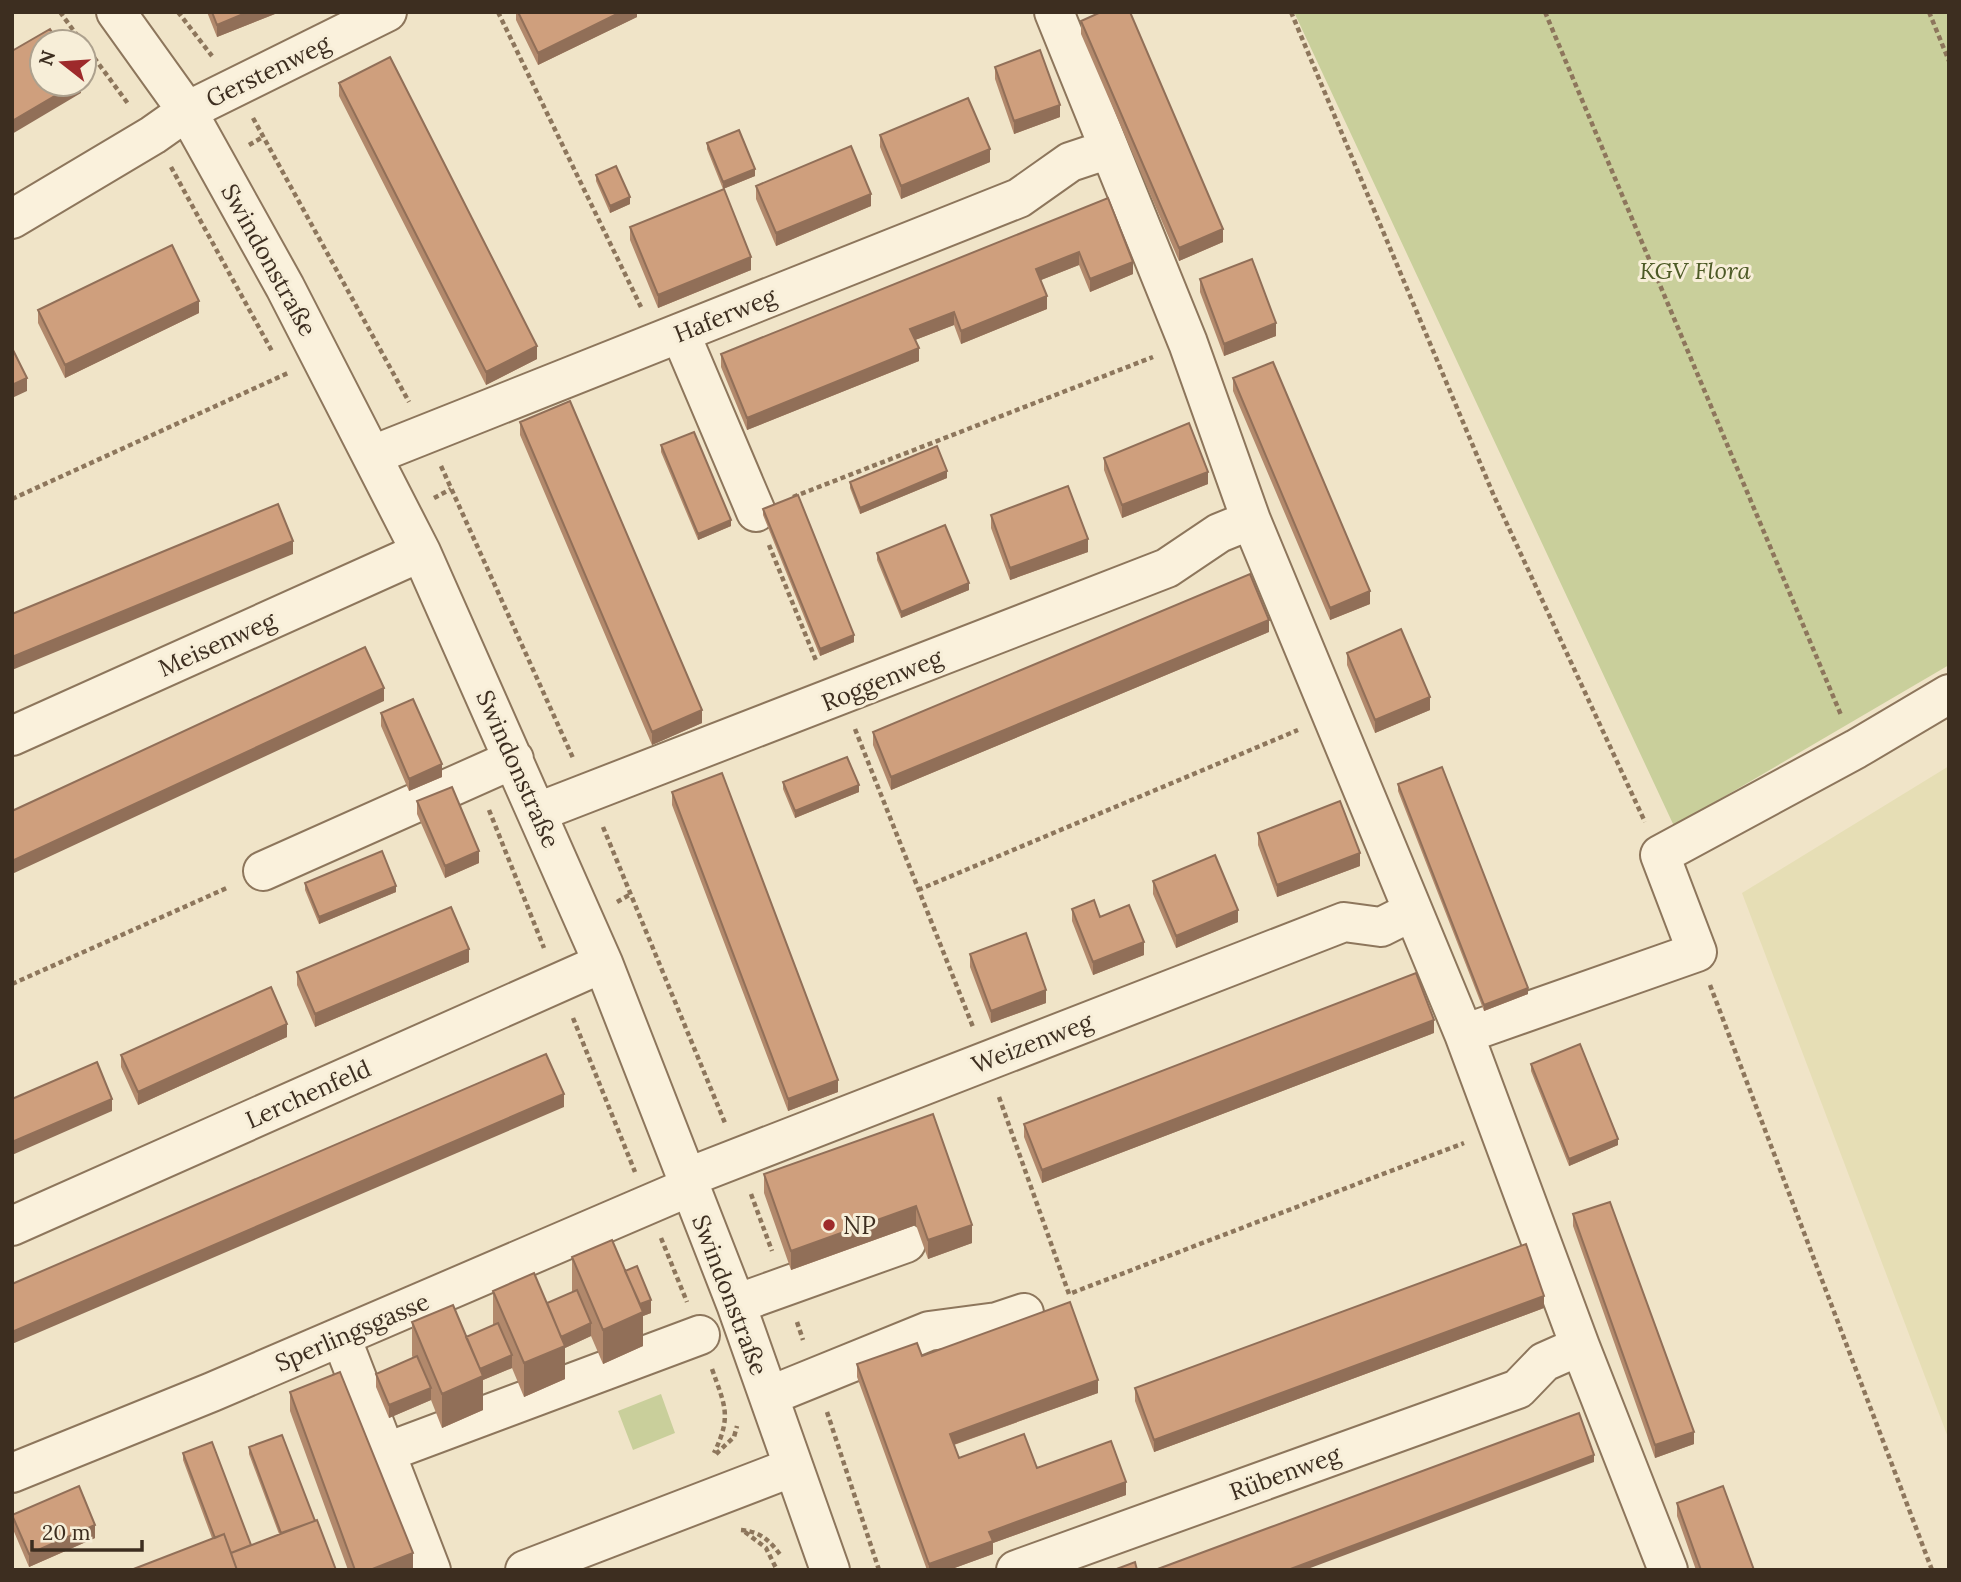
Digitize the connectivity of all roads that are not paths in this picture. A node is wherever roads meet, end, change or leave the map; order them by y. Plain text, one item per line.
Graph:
1 (116, 12) edge
2 (387, 12) edge
3 (1054, 12) edge
4 (187, 111) junction
5 (1109, 149) junction
6 (12, 219) edge
7 (669, 337) junction
8 (373, 455) junction
9 (756, 512) road end
10 (1235, 527) junction
11 (421, 552) junction
12 (1949, 694) edge
13 (12, 736) edge
14 (514, 759) junction
15 (538, 812) junction
16 (262, 872) road end
17 (1397, 919) junction
18 (603, 963) junction
19 (1464, 1034) junction
20 (687, 1182) junction
21 (12, 1226) edge
22 (906, 1242) dead end
23 (736, 1304) junction
24 (1024, 1313) dead end
25 (700, 1335) dead end
26 (341, 1337) junction
27 (1580, 1346) junction
28 (769, 1396) junction
29 (387, 1452) junction
30 (793, 1467) junction
31 (12, 1473) edge
32 (431, 1570) edge
33 (525, 1570) edge
34 (830, 1570) edge
35 (1016, 1570) edge
36 (1668, 1570) edge

1 - 4 street, Swindonstraße
2 - 4 street, Gerstenweg
3 - 5 street
4 - 6 street, Gerstenweg
4 - 8 street, Swindonstraße
5 - 7 street, Haferweg
5 - 10 street
7 - 8 street, Haferweg
7 - 9 street
8 - 11 street, Swindonstraße
10 - 15 street, Roggenweg
10 - 17 street
11 - 13 street, Meisenweg
11 - 14 street, Swindonstraße
12 - 19 street
14 - 15 street, Swindonstraße
14 - 16 street
15 - 18 street, Swindonstraße
17 - 19 street
17 - 20 street, Weizenweg
18 - 20 street, Swindonstraße
18 - 21 street, Lerchenfeld
19 - 27 street
20 - 23 street, Swindonstraße
20 - 26 street, Sperlingsgasse
22 - 23 street
23 - 28 street, Swindonstraße
24 - 28 street
25 - 29 street
26 - 29 street
26 - 31 street, Sperlingsgasse
27 - 35 street, Rübenweg
27 - 36 street
28 - 30 street, Swindonstraße
29 - 32 street
30 - 33 street
30 - 34 street, Swindonstraße

